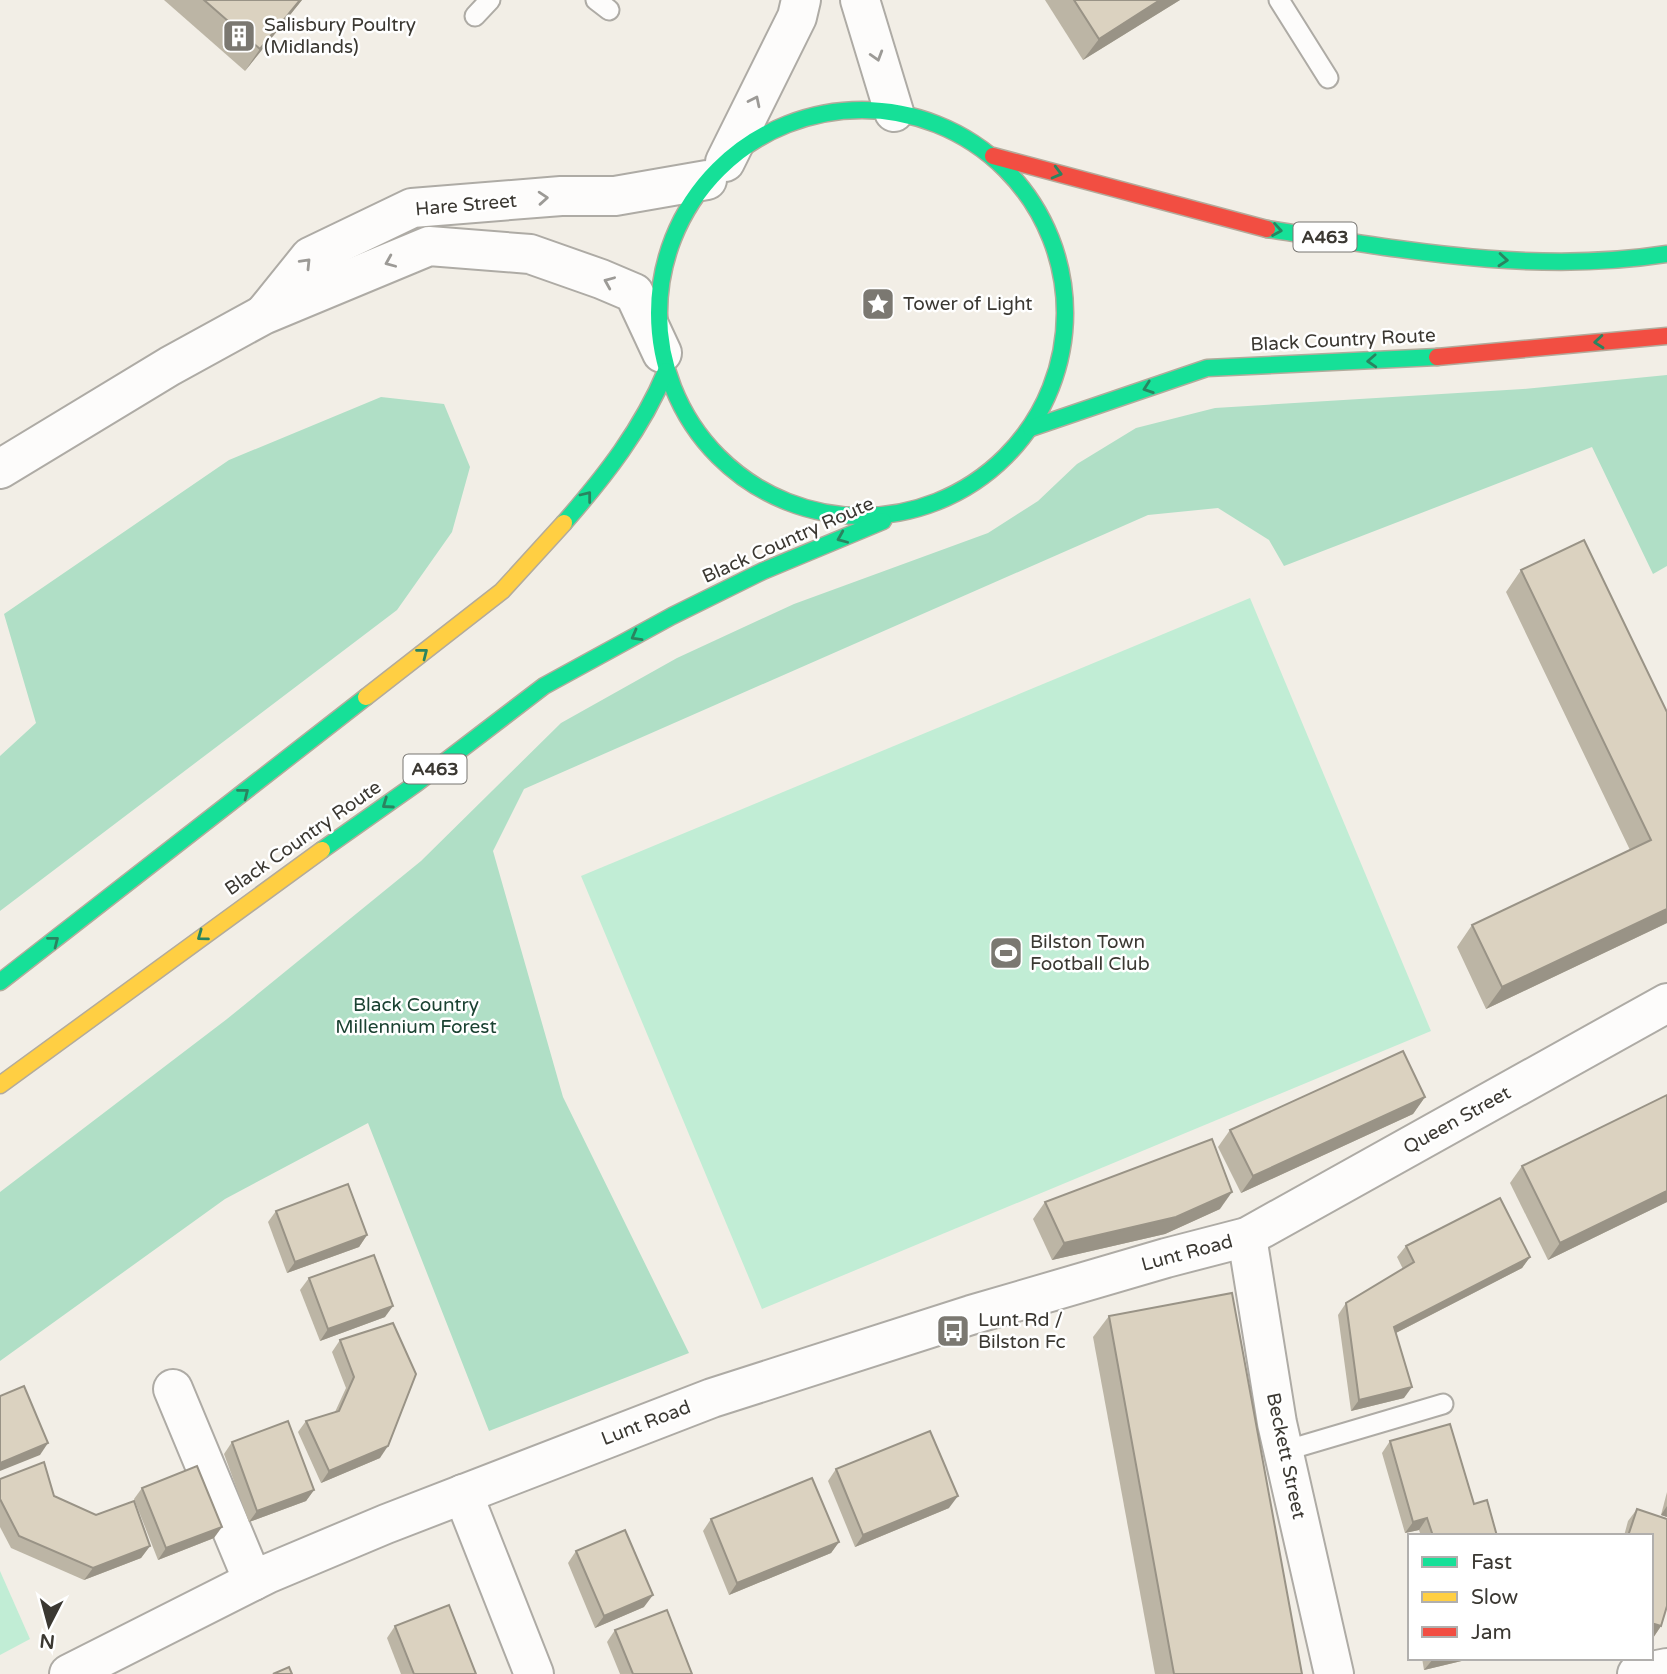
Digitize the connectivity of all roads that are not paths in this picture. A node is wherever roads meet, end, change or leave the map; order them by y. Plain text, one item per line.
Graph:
1 (490, 0) edge
2 (801, 0) edge
3 (860, 0) edge
4 (1279, 0) edge
5 (475, 16) dead end
6 (1328, 78) dead end
7 (894, 112) junction
8 (991, 155) junction
9 (716, 171) junction
10 (1667, 254) edge
11 (263, 315) junction
12 (1667, 336) edge
13 (664, 362) junction
14 (1031, 428) junction
15 (0, 469) edge
16 (905, 512) junction
17 (0, 982) edge
18 (1667, 1003) edge
19 (0, 1086) edge
20 (1247, 1237) junction
21 (173, 1389) dead end
22 (1443, 1404) dead end
23 (1284, 1451) junction
24 (463, 1494) junction
25 (253, 1581) junction
26 (1667, 1668) edge
27 (69, 1674) edge
28 (534, 1674) edge
29 (1334, 1674) edge
30 (1637, 1674) edge

1 - 5 lane
9 -> 2 street
3 -> 7 street
4 - 6 lane
7 - 8 highway
7 - 9 highway
8 -> 10 highway, A463
8 - 14 highway
11 -> 9 street, Hare Street
9 - 13 highway
13 -> 11 street, Hare Street
11 - 15 street, Hare Street
12 -> 14 highway, Black Country Route
13 - 16 highway
17 -> 13 highway
14 - 16 highway
16 -> 19 highway, Black Country Route / A463
18 - 20 street, Queen Street
20 - 23 street, Beckett Street
20 - 24 street, Lunt Road
21 - 25 street
22 - 23 lane
23 - 29 street, Beckett Street
24 - 25 street, Lunt Road
24 - 28 street
25 - 27 street, Lunt Road
26 - 30 street

